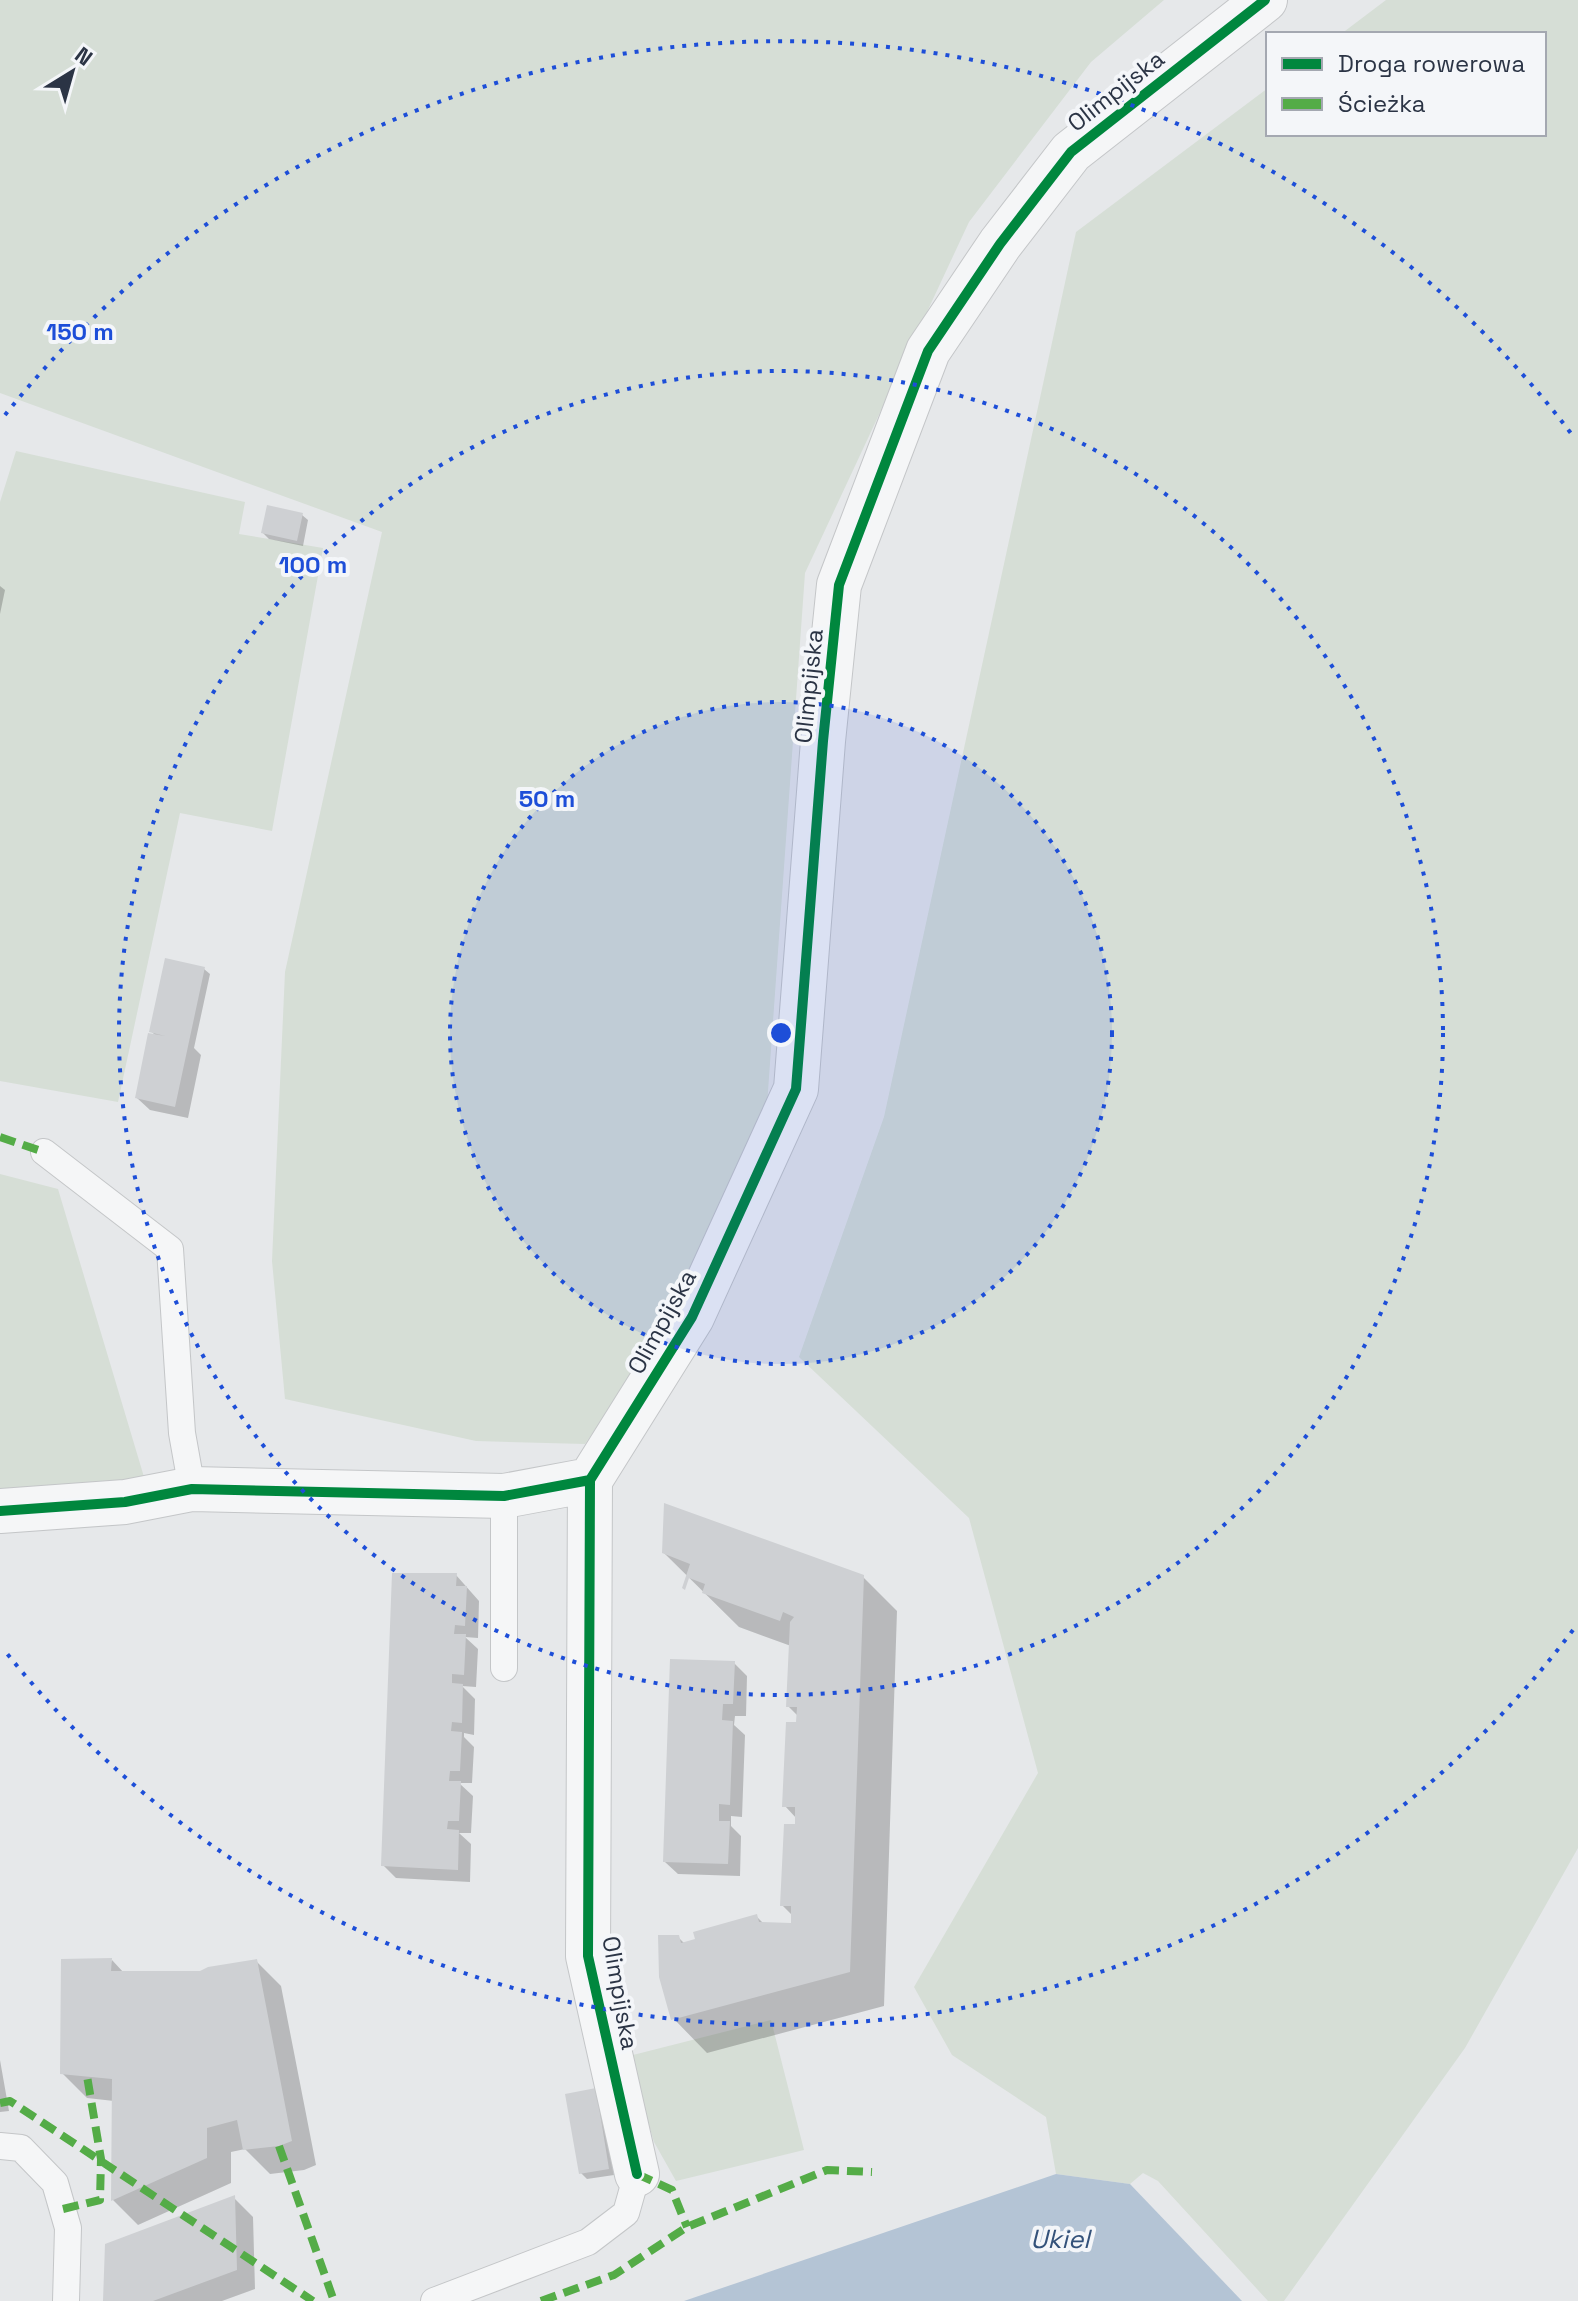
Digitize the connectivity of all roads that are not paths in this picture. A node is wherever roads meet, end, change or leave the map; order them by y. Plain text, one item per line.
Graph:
1 (1265, 0) edge
2 (44, 1152) dead end
3 (590, 1480) junction
4 (192, 1489) junction
5 (504, 1496) junction
6 (0, 1511) edge
7 (504, 1668) dead end
8 (0, 2146) edge
9 (637, 2174) joint
10 (66, 2301) edge
11 (434, 2301) edge

1 - 3 street, Olimpijska
2 - 4 lane
3 - 5 street
3 - 9 street, Olimpijska
4 - 5 street
4 - 6 street
5 - 7 lane
8 - 10 lane
9 - 11 lane

